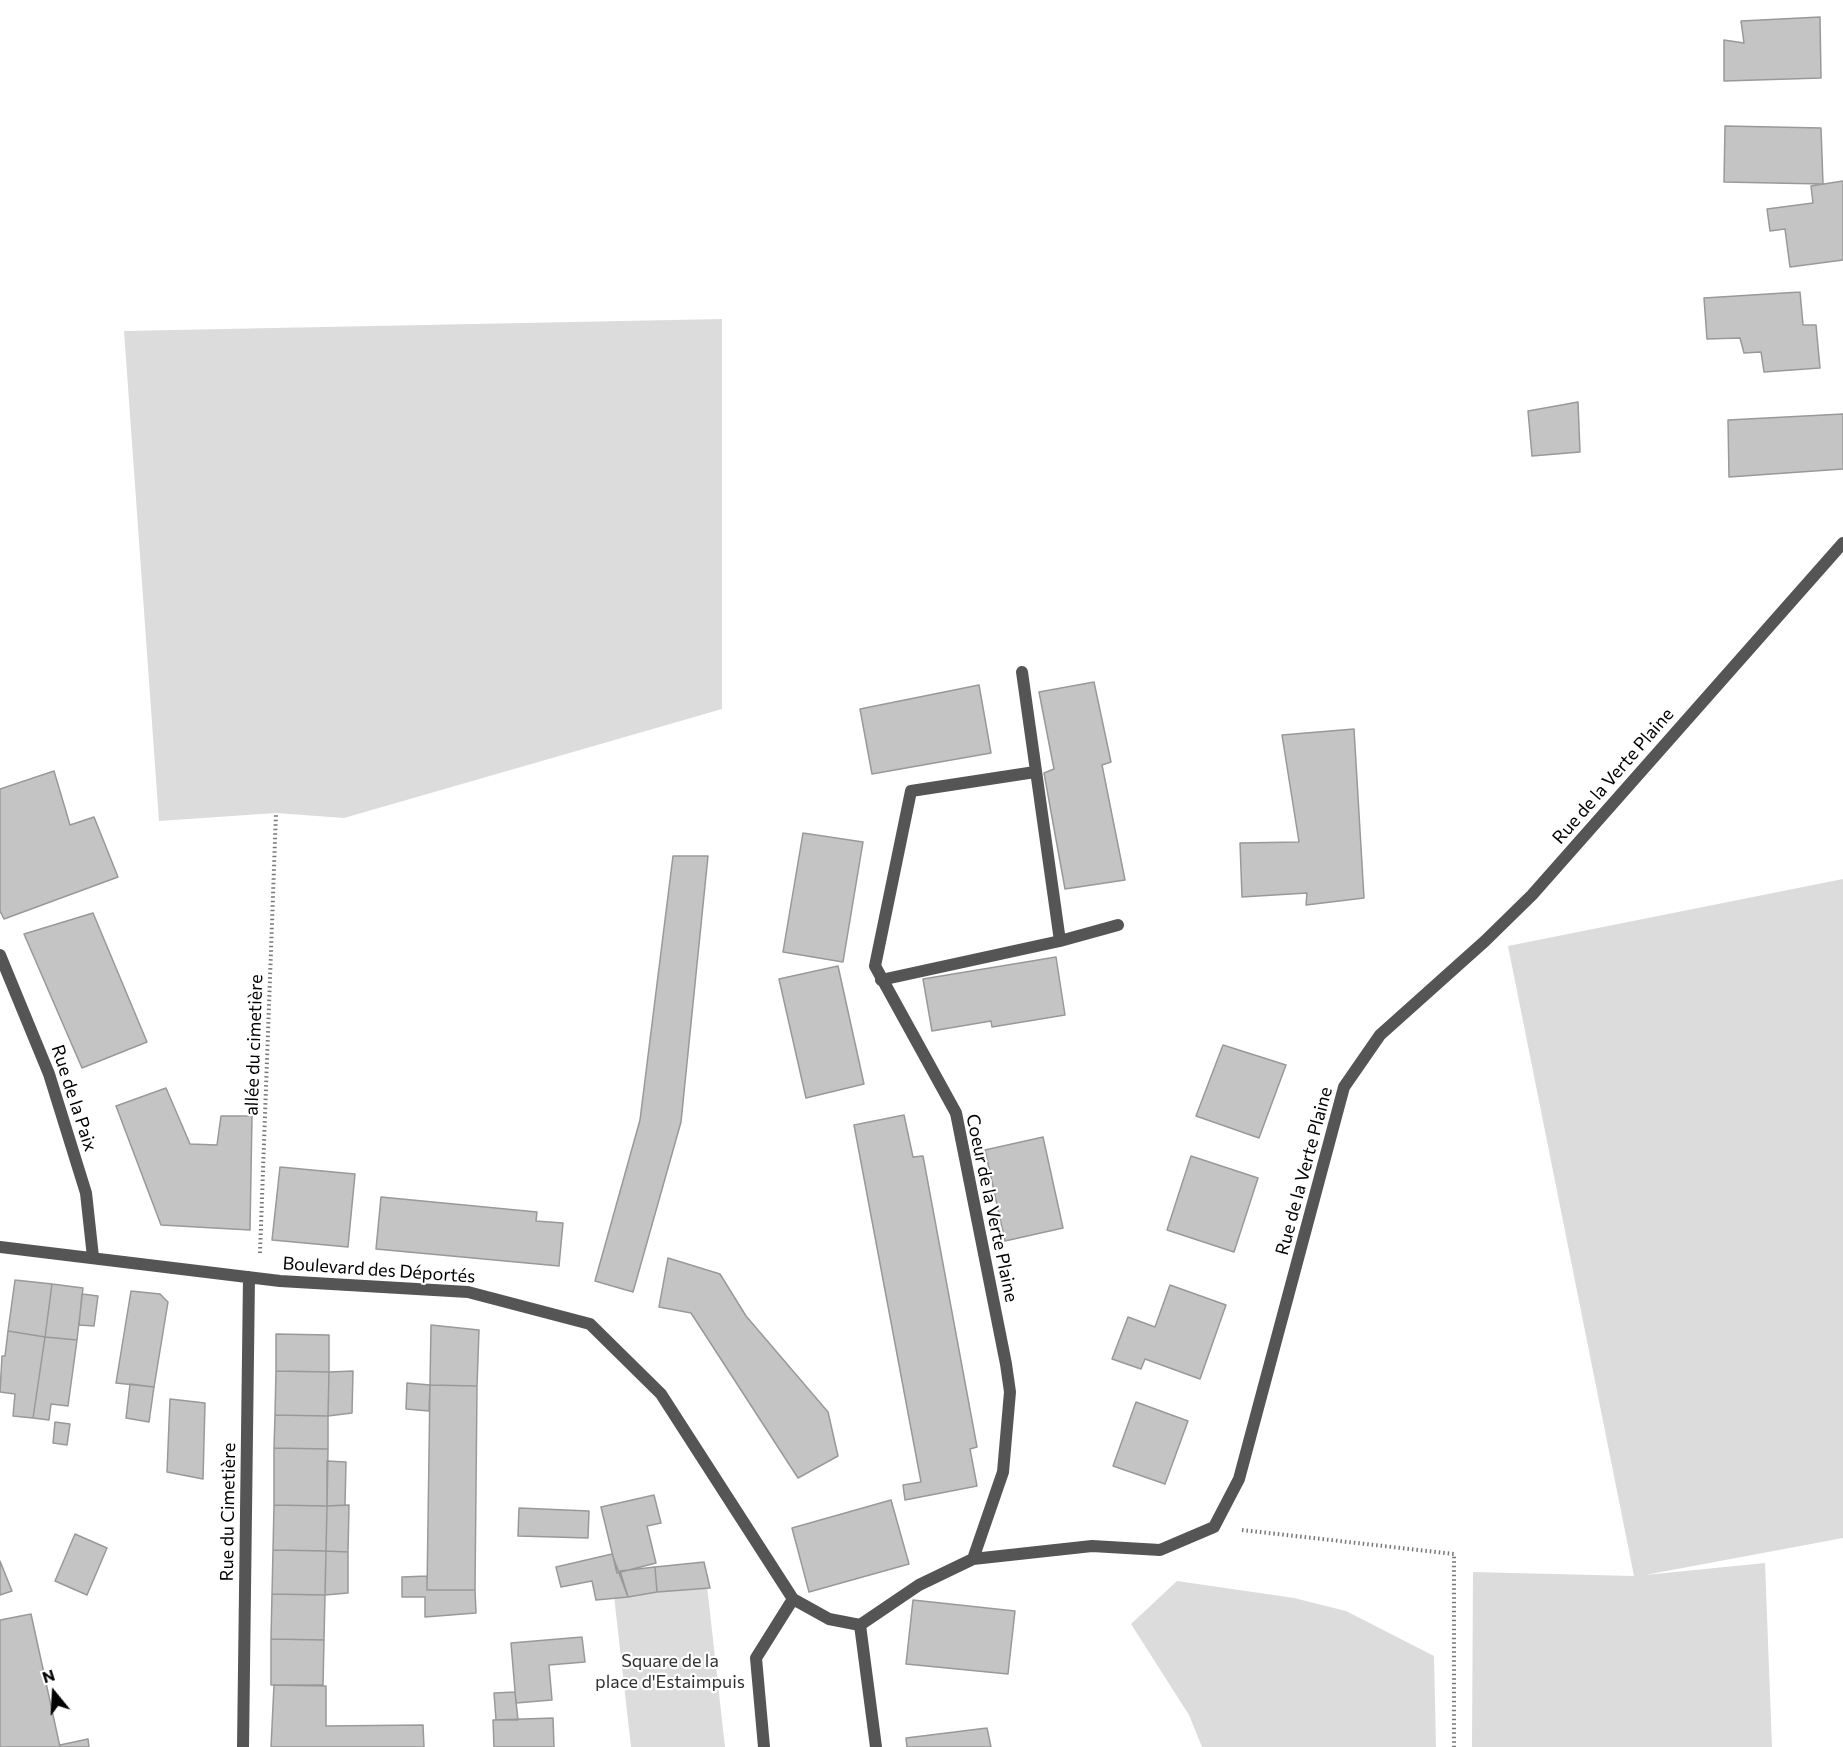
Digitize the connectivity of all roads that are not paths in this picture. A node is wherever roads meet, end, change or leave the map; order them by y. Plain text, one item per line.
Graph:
1 (1843, 543) edge
2 (1022, 672) dead end
3 (1035, 772) junction
4 (1118, 925) dead end
5 (1060, 941) junction
6 (0, 955) edge
7 (881, 980) junction
8 (0, 1247) edge
9 (93, 1257) junction
10 (254, 1277) junction
11 (974, 1559) junction
12 (793, 1599) junction
13 (860, 1625) junction
14 (243, 1747) edge
15 (764, 1747) edge
16 (876, 1747) edge

1 - 11 street, Rue de la Verte Plaine
2 - 3 street
3 - 5 street
3 - 7 street, Coeur de la Verte Plaine
4 - 5 street
5 - 7 street
6 - 9 street, Rue de la Paix
7 - 11 street, Coeur de la Verte Plaine
8 - 9 street, Boulevard des Déportés
9 - 10 street, Boulevard des Déportés
10 - 12 street, Boulevard des Déportés
10 - 14 street, Rue du Cimetière
11 - 13 street
12 - 13 street
12 - 15 street
13 - 16 street

